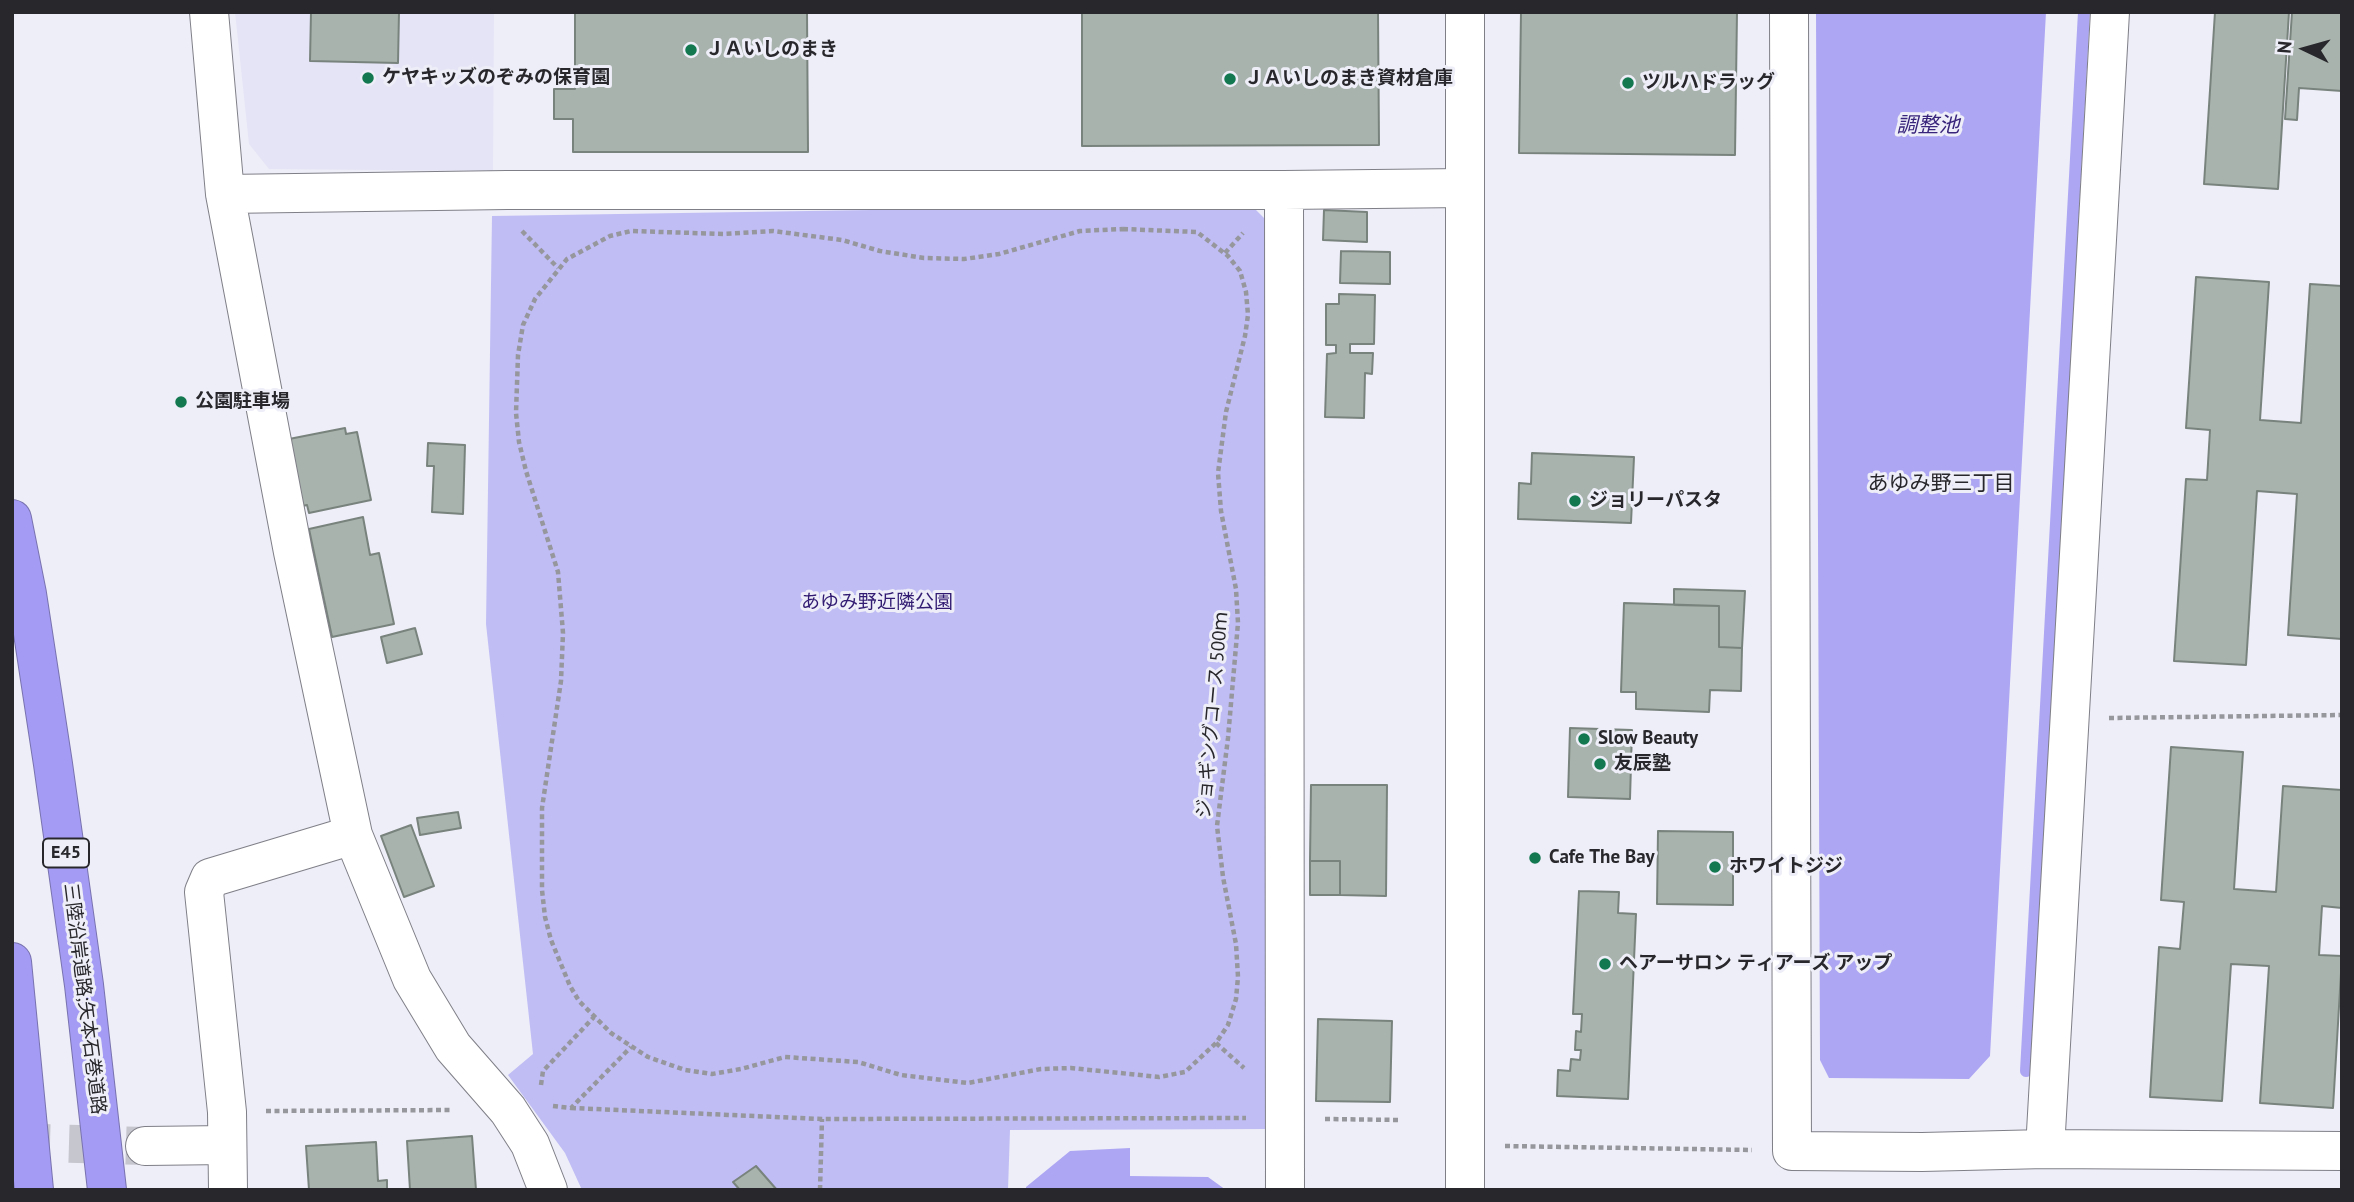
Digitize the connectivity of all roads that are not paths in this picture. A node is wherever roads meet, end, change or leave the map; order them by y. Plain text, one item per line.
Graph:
1 (209, 12) edge
2 (1465, 12) edge
3 (1789, 12) edge
4 (2110, 12) edge
5 (1464, 188) junction
6 (1284, 190) junction
7 (225, 194) junction
8 (12, 519) edge
9 (353, 835) junction
10 (12, 962) edge
11 (226, 1129) junction
12 (145, 1146) tunnel mouth
13 (2045, 1149) junction
14 (2342, 1151) edge
15 (34, 1190) edge
16 (107, 1190) edge
17 (228, 1190) edge
18 (548, 1190) edge
19 (1285, 1190) edge
20 (1465, 1190) edge

1 - 7 street
2 - 5 street
3 - 13 street
4 - 13 street
5 - 6 street
5 - 20 street
6 - 7 street
6 - 19 street
7 - 9 street
8 - 16 highway, 三陸沿岸道路;矢本石巻道路 / E45
9 - 11 street
9 - 18 street
10 - 15 highway
11 - 12 street
11 - 17 street
13 - 14 street

